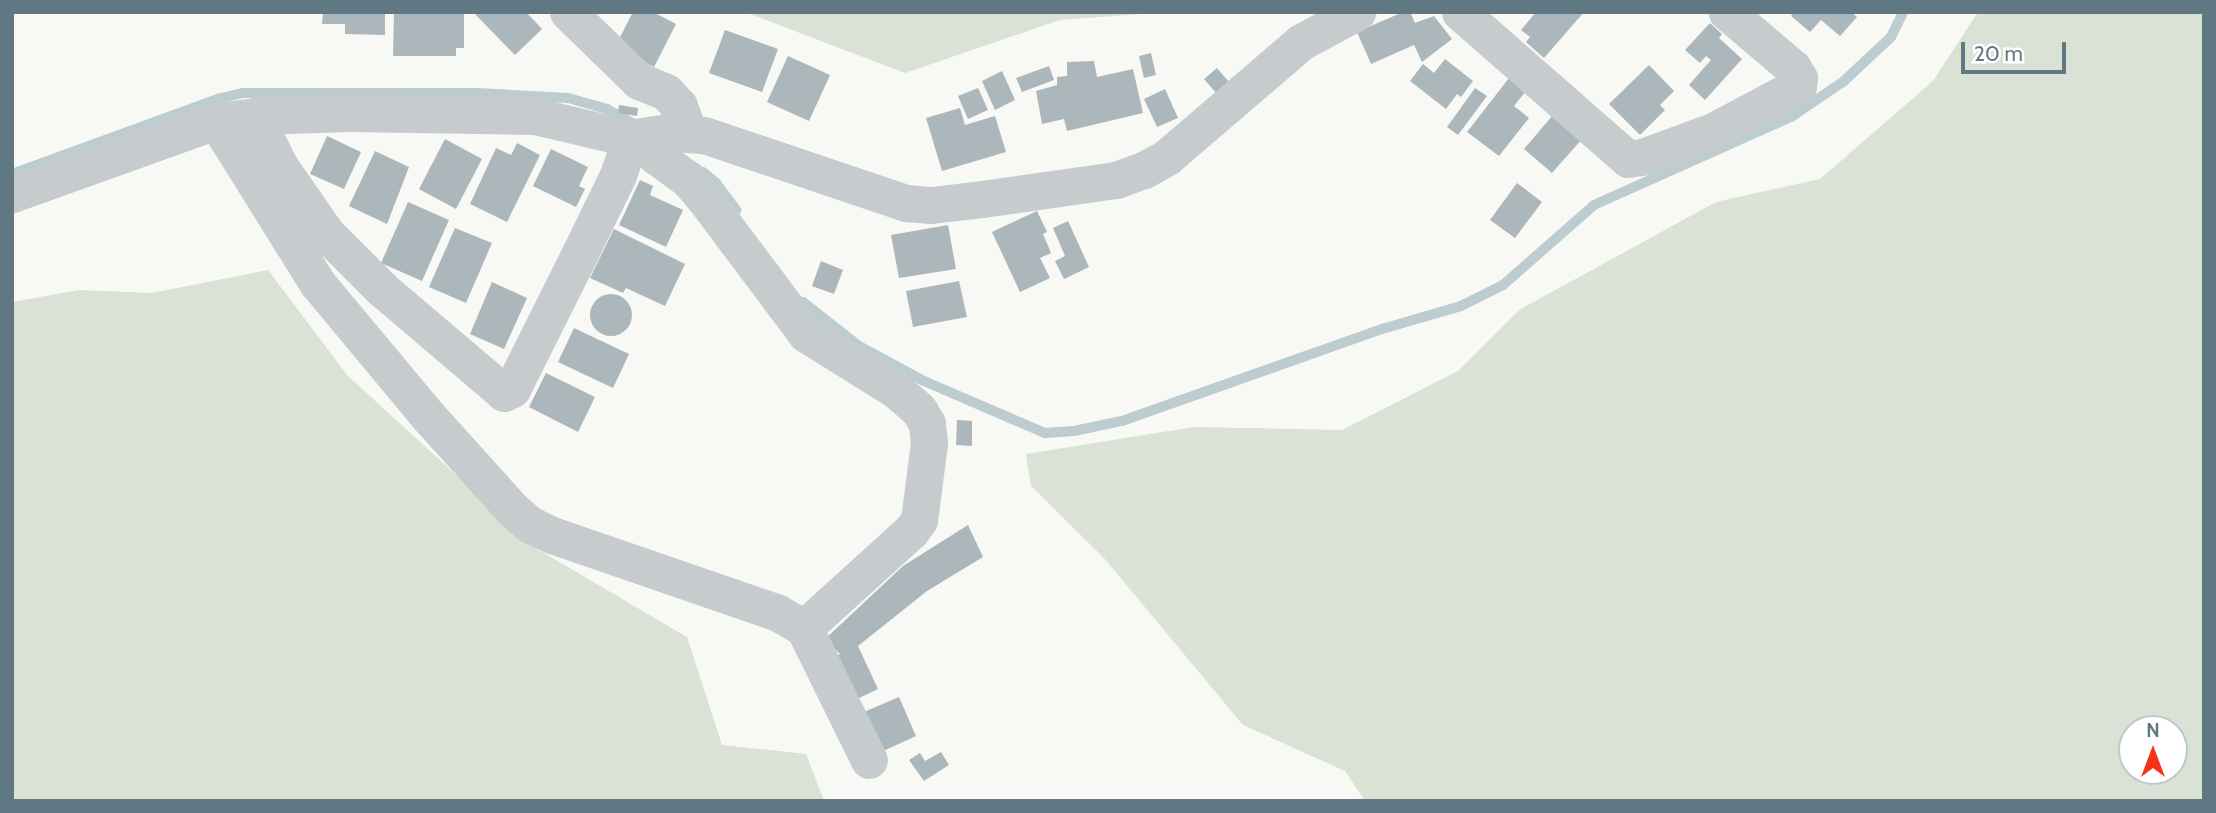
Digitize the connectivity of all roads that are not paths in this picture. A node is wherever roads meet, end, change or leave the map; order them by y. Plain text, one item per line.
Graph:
1 (568, 12) edge
2 (1357, 12) edge
3 (1460, 12) edge
4 (1727, 12) edge
5 (255, 116) junction
6 (216, 121) junction
7 (689, 134) junction
8 (635, 138) junction
9 (12, 194) edge
10 (804, 628) junction
11 (869, 760) dead end

1 - 7 street
2 - 7 street
3 - 4 street
5 - 6 street
5 - 8 street
5 - 8 street
6 - 9 street
6 - 10 street
7 - 8 street
8 - 10 street
10 - 11 street

